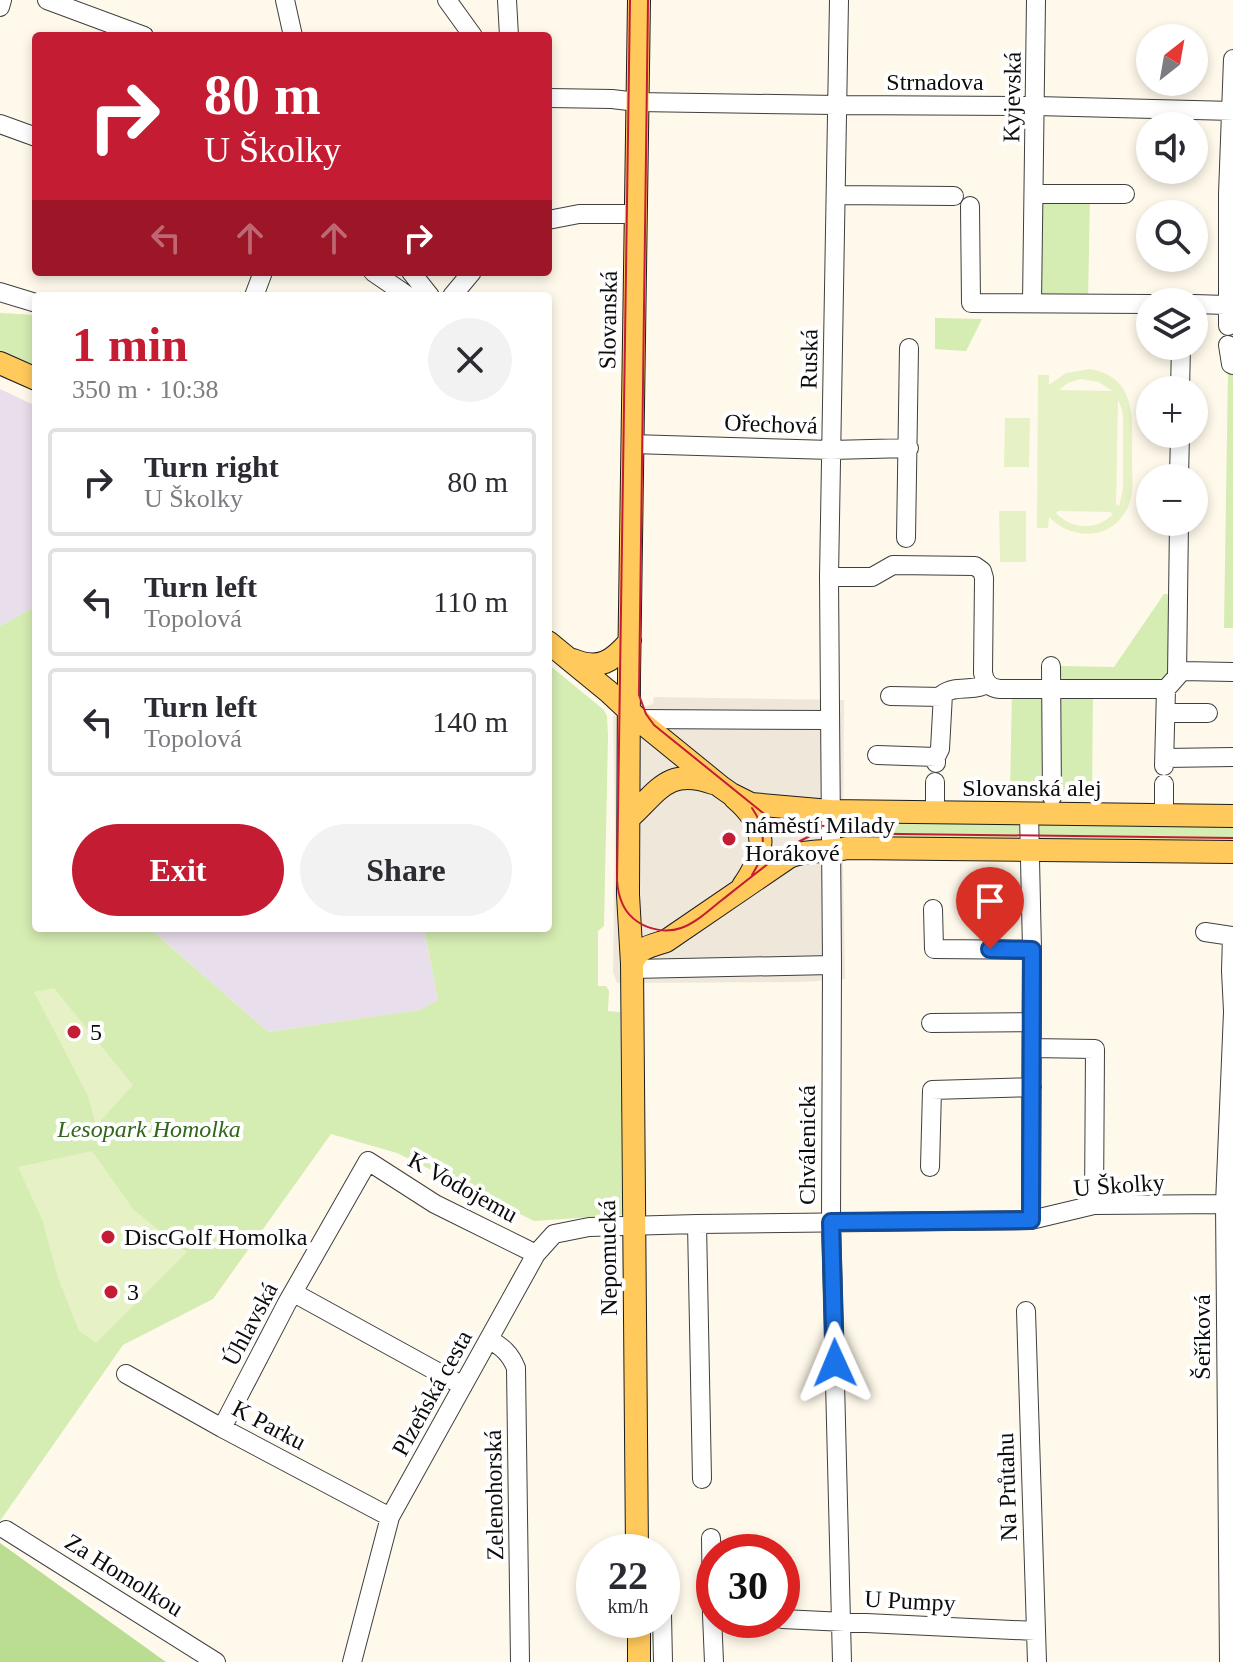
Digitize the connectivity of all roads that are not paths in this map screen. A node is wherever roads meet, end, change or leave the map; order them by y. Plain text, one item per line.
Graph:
1 (2, 0) edge
2 (47, 0) edge
3 (285, 0) edge
4 (447, 0) edge
5 (507, 0) edge
6 (639, 0) edge
7 (839, 0) edge
8 (1036, 0) edge
9 (0, 7) edge
10 (133, 32) edge
11 (292, 32) edge
12 (470, 32) edge
13 (509, 32) edge
14 (1233, 59) edge
15 (552, 98) edge
16 (637, 102) junction
17 (837, 105) junction
18 (1036, 106) junction
19 (1232, 111) edge
20 (0, 124) edge
21 (32, 136) edge
22 (1034, 194) junction
23 (1125, 194) dead end
24 (836, 195) junction
25 (635, 214) junction
26 (552, 219) edge
27 (379, 276) edge
28 (414, 276) edge
29 (469, 276) edge
30 (0, 292) edge
31 (402, 292) edge
32 (427, 292) edge
33 (455, 292) edge
34 (32, 302) edge
35 (1032, 303) junction
36 (1136, 304) edge
37 (1208, 304) edge
38 (1226, 305) junction
39 (909, 348) dead end
40 (0, 363) edge
41 (1233, 365) edge
42 (32, 377) edge
43 (632, 444) junction
44 (909, 448) junction
45 (831, 450) junction
46 (1179, 536) edge
47 (906, 538) dead end
48 (829, 577) junction
49 (630, 641) junction
50 (555, 647) edge
51 (1051, 666) dead end
52 (1233, 672) edge
53 (1175, 679) junction
54 (987, 683) junction
55 (1051, 689) junction
56 (890, 696) dead end
57 (942, 697) junction
58 (1166, 713) junction
59 (1208, 713) dead end
60 (633, 715) junction
61 (830, 720) junction
62 (877, 755) dead end
63 (1233, 757) edge
64 (936, 767) junction
65 (1164, 769) junction
66 (726, 791) junction
67 (1052, 797) dead end
68 (830, 811) junction
69 (935, 813) junction
70 (1029, 814) junction
71 (1164, 816) junction
72 (1233, 816) edge
73 (629, 818) junction
74 (1029, 850) junction
75 (831, 852) junction
76 (1233, 852) edge
77 (736, 893) junction
78 (933, 909) dead end
79 (630, 928) junction
80 (1205, 932) dead end
81 (657, 944) junction
82 (1032, 950) junction
83 (832, 965) junction
84 (632, 967) junction
85 (1233, 1011) edge
86 (1032, 1022) junction
87 (931, 1023) dead end
88 (1032, 1048) junction
89 (1032, 1087) junction
90 (368, 1161) joint
91 (930, 1167) dead end
92 (1225, 1204) junction
93 (1094, 1205) junction
94 (1031, 1220) junction
95 (831, 1222) junction
96 (697, 1224) junction
97 (633, 1226) junction
98 (536, 1254) junction
99 (294, 1293) junction
100 (1026, 1311) dead end
101 (489, 1339) junction
102 (126, 1374) dead end
103 (463, 1386) junction
104 (222, 1428) junction
105 (702, 1479) dead end
106 (390, 1517) junction
107 (6, 1530) dead end
108 (637, 1534) edge
109 (800, 1620) edge
110 (842, 1622) junction
111 (1035, 1631) junction
112 (639, 1638) edge
113 (662, 1638) edge
114 (713, 1638) edge
115 (216, 1662) edge
116 (352, 1662) edge
117 (520, 1662) edge
118 (639, 1662) edge
119 (663, 1662) edge
120 (714, 1662) edge
121 (842, 1662) edge
122 (1037, 1662) edge
123 (1229, 1662) edge

1 - 9 street
2 - 10 street
3 - 11 street
4 - 12 street
5 - 13 street
6 - 16 main road, Slovanská
7 - 17 street, Ruská
8 - 18 street, Kyjevská
14 - 19 street
15 - 16 street, Strnadova
16 - 17 street, Strnadova
16 - 25 main road, Slovanská
17 - 18 street, Strnadova
17 - 24 street, Ruská
18 - 19 street, Strnadova
18 - 22 street, Kyjevská
19 - 38 street
20 - 21 street
22 - 23 street
22 - 35 street, Kyjevská
24 - 35 street
24 - 45 street, Ruská
25 - 26 street
25 - 43 main road, Slovanská
27 - 31 street
28 - 32 street
29 - 33 street
30 - 34 street
35 - 36 street
37 - 38 street
38 - 41 street
39 - 44 street
40 - 42 main road
43 - 45 street, Ořechová
43 - 49 main road, Slovanská
44 - 45 street, Ořechová
44 - 47 street
45 - 48 street, Ruská
46 - 53 street
48 - 54 street
48 - 61 street, Ruská
49 - 50 main road
49 - 60 main road, Slovanská
50 - 60 main road
51 - 55 street
52 - 53 street
53 - 55 street
53 - 58 street
54 - 55 street
54 - 57 street
55 - 67 street
56 - 57 street
57 - 64 street
58 - 59 street
58 - 65 street
60 - 61 street
60 - 66 main road
60 - 73 main road
61 - 68 street
62 - 64 street
63 - 65 street
64 - 69 street
65 - 71 street
66 - 68 main road
66 - 73 main road
66 - 77 main road
68 - 69 main road, Slovanská alej
68 - 75 street
69 - 70 main road, Slovanská alej
70 - 71 main road, Slovanská alej
70 - 74 street
71 - 72 main road, Slovanská alej
73 - 79 main road
74 - 75 main road
74 - 76 main road
74 - 82 street
75 - 77 main road
75 - 83 street
77 - 81 main road
78 - 82 street
79 - 81 main road
79 - 84 main road
80 - 85 street, Šeříková
81 - 84 main road
82 - 86 street
83 - 84 street
83 - 95 street, Chválenická
84 - 97 main road, Nepomucká
85 - 92 street, Šeříková
86 - 87 street
86 - 88 street
88 - 89 street
88 - 93 street
89 - 91 street
89 - 94 street
90 - 98 street, K Vodojemu
90 - 99 street, Úhlavská
92 - 93 street, U Školky
92 - 123 street, Šeříková
93 - 94 street, U Školky
94 - 95 street, U Školky
95 - 96 street, U Školky
95 - 110 street, Chválenická
96 - 97 street, U Školky
96 - 105 street
97 - 98 street, Plzeňská cesta
97 - 108 main road, Nepomucká
98 - 101 street, Plzeňská cesta
99 - 103 street
99 - 104 street, Úhlavská
100 - 111 street, Na Průtahu
101 - 103 street, Plzeňská cesta
101 - 117 street, Zelenohorská
102 - 104 street, K Parku
103 - 106 street, Plzeňská cesta
104 - 106 street, K Parku
106 - 116 street, Plzeňská cesta
107 - 115 street, Za Homolkou
109 - 110 street, U Pumpy
110 - 111 street, U Pumpy
110 - 121 street, Chválenická
111 - 122 street, Na Průtahu
112 - 118 main road
113 - 119 street
114 - 120 street

